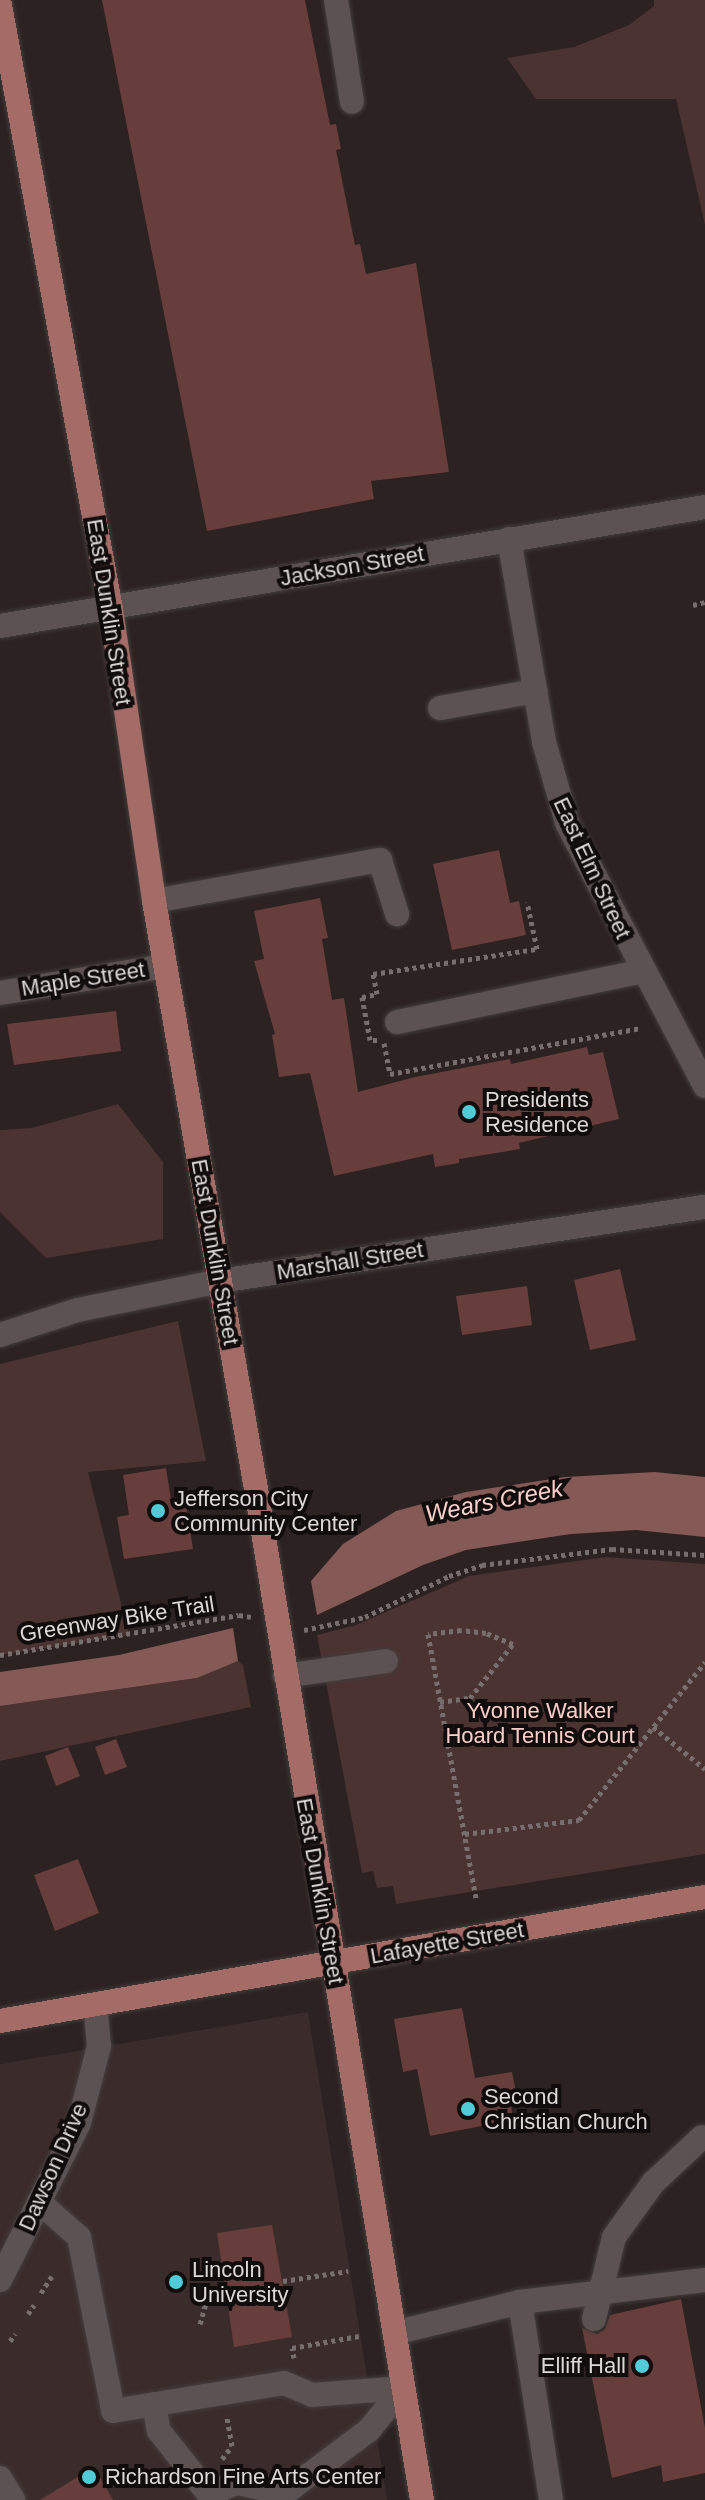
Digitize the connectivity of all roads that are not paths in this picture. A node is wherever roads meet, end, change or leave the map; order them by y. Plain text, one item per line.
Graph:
1 (336, 0) edge
2 (0, 5) edge
3 (352, 102) dead end
4 (705, 507) edge
5 (509, 539) junction
6 (111, 609) junction
7 (0, 626) edge
8 (535, 691) junction
9 (440, 708) dead end
10 (154, 901) junction
11 (397, 914) dead end
12 (165, 966) junction
13 (643, 971) junction
14 (0, 993) edge
15 (397, 1022) dead end
16 (705, 1086) edge
17 (705, 1207) edge
18 (220, 1281) junction
19 (0, 1335) edge
20 (386, 1661) dead end
21 (285, 1676) junction
22 (705, 1897) edge
23 (332, 1962) junction
24 (95, 2004) junction
25 (0, 2021) edge
26 (702, 2137) dead end
27 (39, 2202) junction
28 (0, 2280) edge
29 (705, 2280) edge
30 (600, 2291) junction
31 (520, 2302) junction
32 (594, 2319) dead end
33 (394, 2333) junction
34 (403, 2388) junction
35 (154, 2404) junction
36 (0, 2478) edge
37 (206, 2493) edge
38 (13, 2500) edge
39 (278, 2500) edge
40 (422, 2500) edge
41 (551, 2500) edge

1 - 3 street
2 - 6 main road, East Dunklin Street
4 - 5 street, Jackson Street
5 - 6 street, Jackson Street
5 - 8 street, East Elm Street
6 - 7 street, Jackson Street
6 - 10 main road, East Dunklin Street
8 - 9 street
8 - 13 street, East Elm Street
10 - 11 street
10 - 12 main road, East Dunklin Street
12 - 14 street, Maple Street
12 - 18 main road, East Dunklin Street
13 - 15 street
13 - 16 street, East Elm Street
17 - 18 street, Marshall Street
18 - 19 street, Marshall Street
18 - 21 main road, East Dunklin Street
20 - 21 street
21 - 23 main road, East Dunklin Street
22 - 23 main road, Lafayette Street
23 - 24 main road, Lafayette Street
23 - 33 main road, East Dunklin Street
24 - 25 main road, Lafayette Street
24 - 27 street, Dawson Drive
26 - 30 street
27 - 28 street, Dawson Drive
27 - 35 street
29 - 30 street
30 - 31 street
30 - 32 street
31 - 33 street
31 - 41 street
33 - 34 main road, East Dunklin Street
34 - 35 street
34 - 39 street
34 - 40 main road, East Dunklin Street
35 - 37 street
36 - 38 street
37 - 39 street

